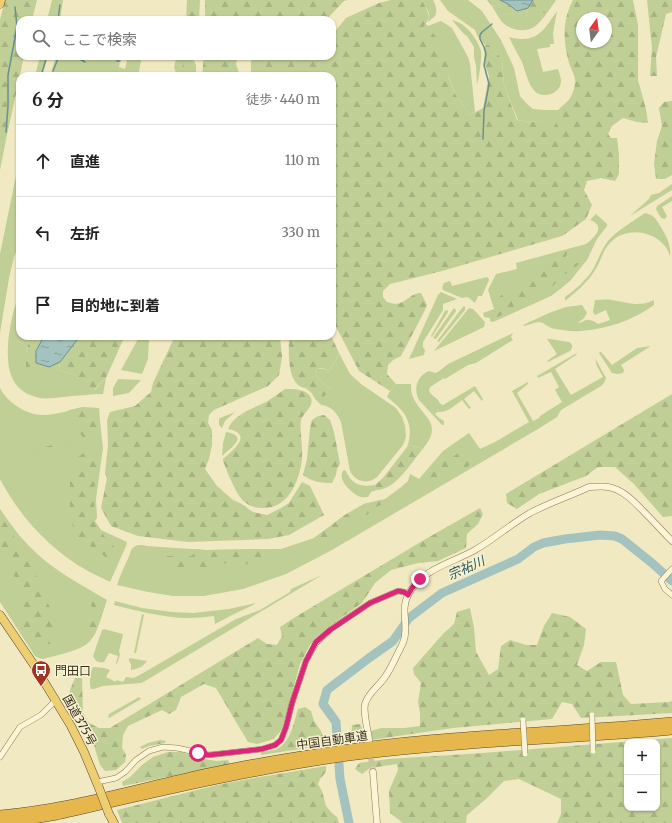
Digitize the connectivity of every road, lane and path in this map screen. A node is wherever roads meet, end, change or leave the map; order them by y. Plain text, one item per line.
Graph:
1 (1, 0) edge
2 (0, 4) edge
3 (672, 541) edge
4 (672, 569) edge
5 (408, 595) junction
6 (672, 595) edge
7 (0, 614) edge
8 (55, 701) junction
9 (592, 715) dead end
10 (523, 720) dead end
11 (672, 722) edge
12 (672, 730) edge
13 (369, 740) dead end
14 (593, 751) dead end
15 (346, 753) junction
16 (524, 754) dead end
17 (328, 756) junction
18 (0, 757) edge
19 (373, 772) tunnel mouth
20 (98, 785) junction
21 (0, 815) edge
22 (0, 822) edge
23 (114, 823) edge
24 (377, 823) edge

1 - 2 highway
3 - 5 street
4 - 6 street
5 - 13 street
5 - 20 street
7 - 8 highway, 国道375号
8 - 18 street
8 - 20 highway, 国道375号
9 - 14 street, bridge
10 - 16 street, bridge
11 - 15 highway, 中国自動車道
12 - 15 highway, 中国自動車道
15 - 17 highway, 中国自動車道
17 - 21 highway, 中国自動車道
17 - 22 highway, 中国自動車道
19 - 24 street
20 - 23 highway, 国道375号, bridge

